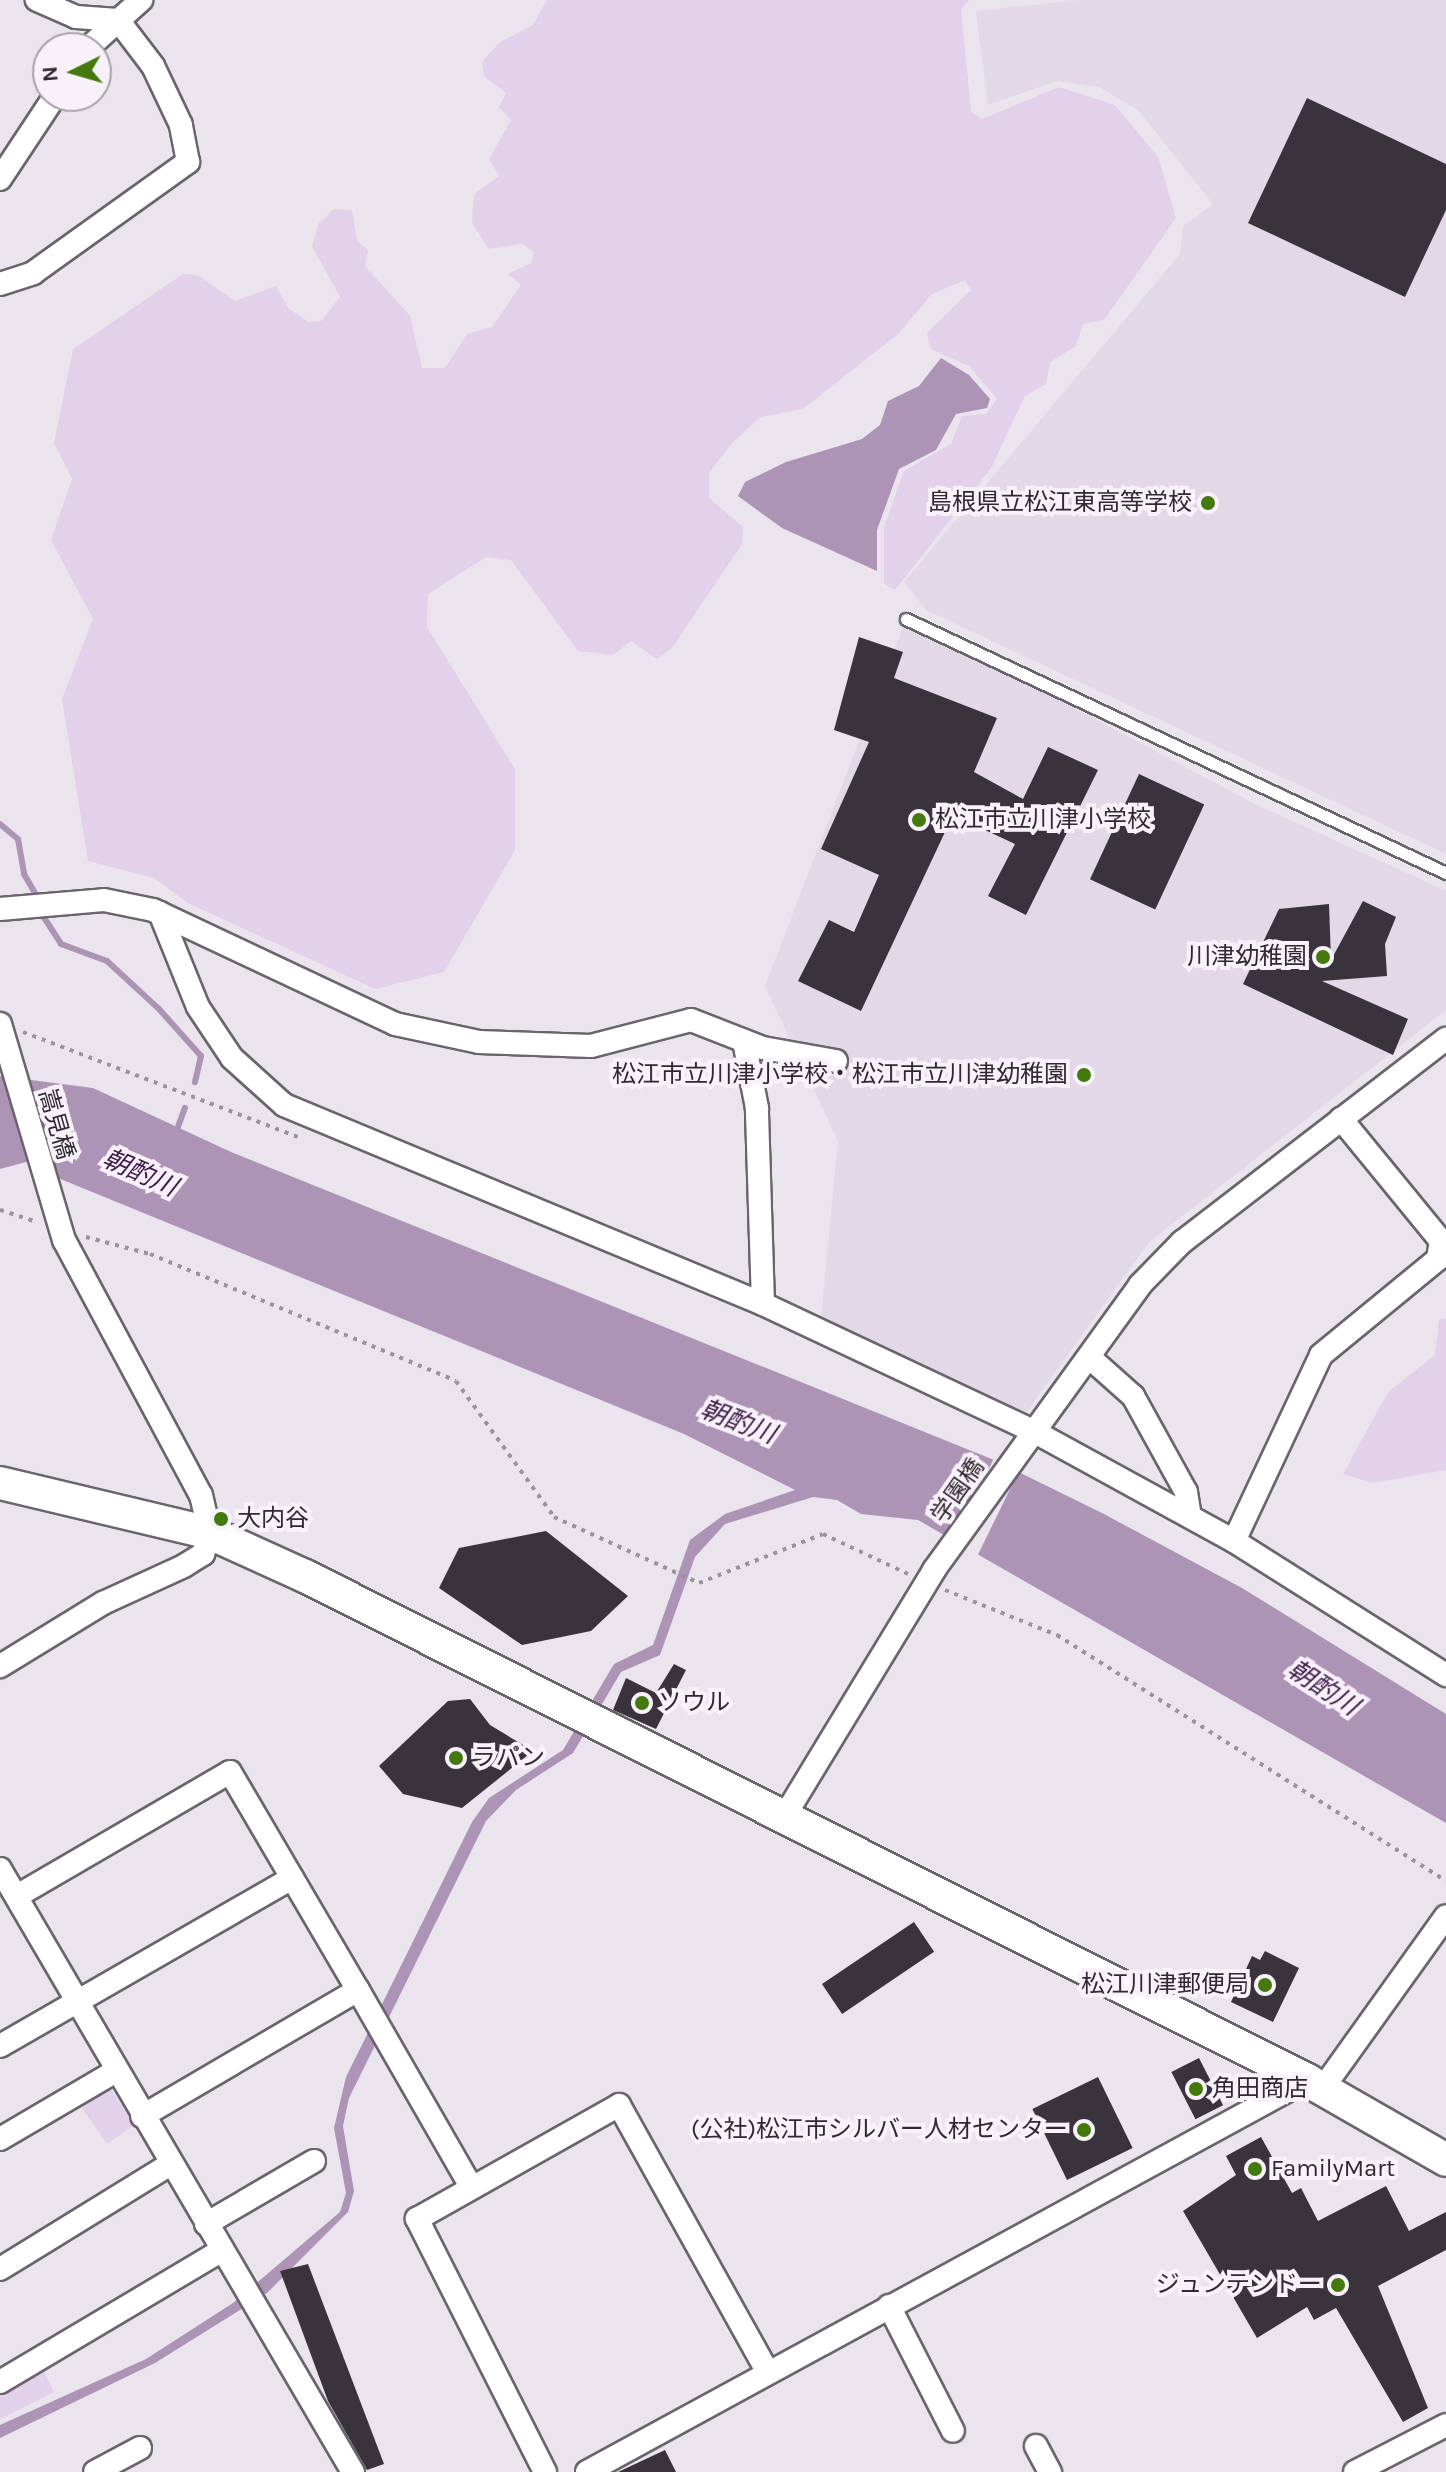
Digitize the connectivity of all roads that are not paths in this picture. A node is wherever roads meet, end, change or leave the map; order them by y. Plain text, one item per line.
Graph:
1 (37, 0) edge
2 (141, 0) edge
3 (118, 20) junction
4 (105, 32) edge
5 (44, 112) edge
6 (0, 179) edge
7 (0, 284) edge
8 (906, 619) dead end
9 (1446, 873) edge
10 (0, 909) edge
11 (160, 913) junction
12 (6, 1032) edge
13 (1446, 1039) edge
14 (744, 1041) junction
15 (836, 1061) dead end
16 (1341, 1119) junction
17 (763, 1304) junction
18 (1089, 1357) junction
19 (1029, 1437) junction
20 (0, 1483) edge
21 (1190, 1517) junction
22 (210, 1533) junction
23 (1234, 1541) junction
24 (0, 1666) edge
25 (1446, 1675) edge
26 (784, 1817) junction
27 (0, 1869) edge
28 (292, 1878) junction
29 (17, 1896) junction
30 (1446, 1916) edge
31 (358, 1990) junction
32 (79, 2005) junction
33 (0, 2046) edge
34 (116, 2071) junction
35 (1315, 2084) junction
36 (142, 2116) junction
37 (0, 2139) edge
38 (1446, 2160) edge
39 (314, 2161) dead end
40 (171, 2164) junction
41 (472, 2188) junction
42 (206, 2224) junction
43 (222, 2250) junction
44 (0, 2269) edge
45 (889, 2306) junction
46 (767, 2371) junction
47 (0, 2382) edge
48 (1446, 2425) edge
49 (953, 2431) dead end
50 (1036, 2446) dead end
51 (140, 2448) dead end
52 (618, 2464) edge
53 (95, 2472) edge
54 (353, 2472) edge
55 (545, 2472) edge
56 (587, 2472) edge
57 (1050, 2472) edge
58 (1355, 2472) edge

1 - 3 street
2 - 3 street
3 - 4 street
3 - 7 street
5 - 6 street
8 - 9 lane
10 - 11 street
11 - 14 street
11 - 17 street
12 - 22 street, 嵩見橋
13 - 16 street, 学園橋
14 - 15 street
14 - 17 street
16 - 18 street, 学園橋
16 - 23 street
17 - 19 street
18 - 19 street, 学園橋
18 - 21 street
19 - 21 street
19 - 26 street, 学園橋
20 - 22 street
21 - 23 street
22 - 24 street
22 - 26 street
23 - 25 street
26 - 35 street
27 - 29 street
28 - 29 street
28 - 31 street
28 - 32 street
29 - 32 street
30 - 35 street
31 - 36 street
31 - 41 street
32 - 33 street
32 - 34 street
34 - 36 street
34 - 37 street
35 - 38 street
35 - 45 street
36 - 40 street
39 - 42 street
40 - 42 street
40 - 44 street
41 - 46 street
41 - 55 street
42 - 43 street
43 - 47 street
43 - 54 street
45 - 46 street
45 - 49 street
46 - 52 street
48 - 58 street
50 - 57 street
51 - 53 street
52 - 56 street

